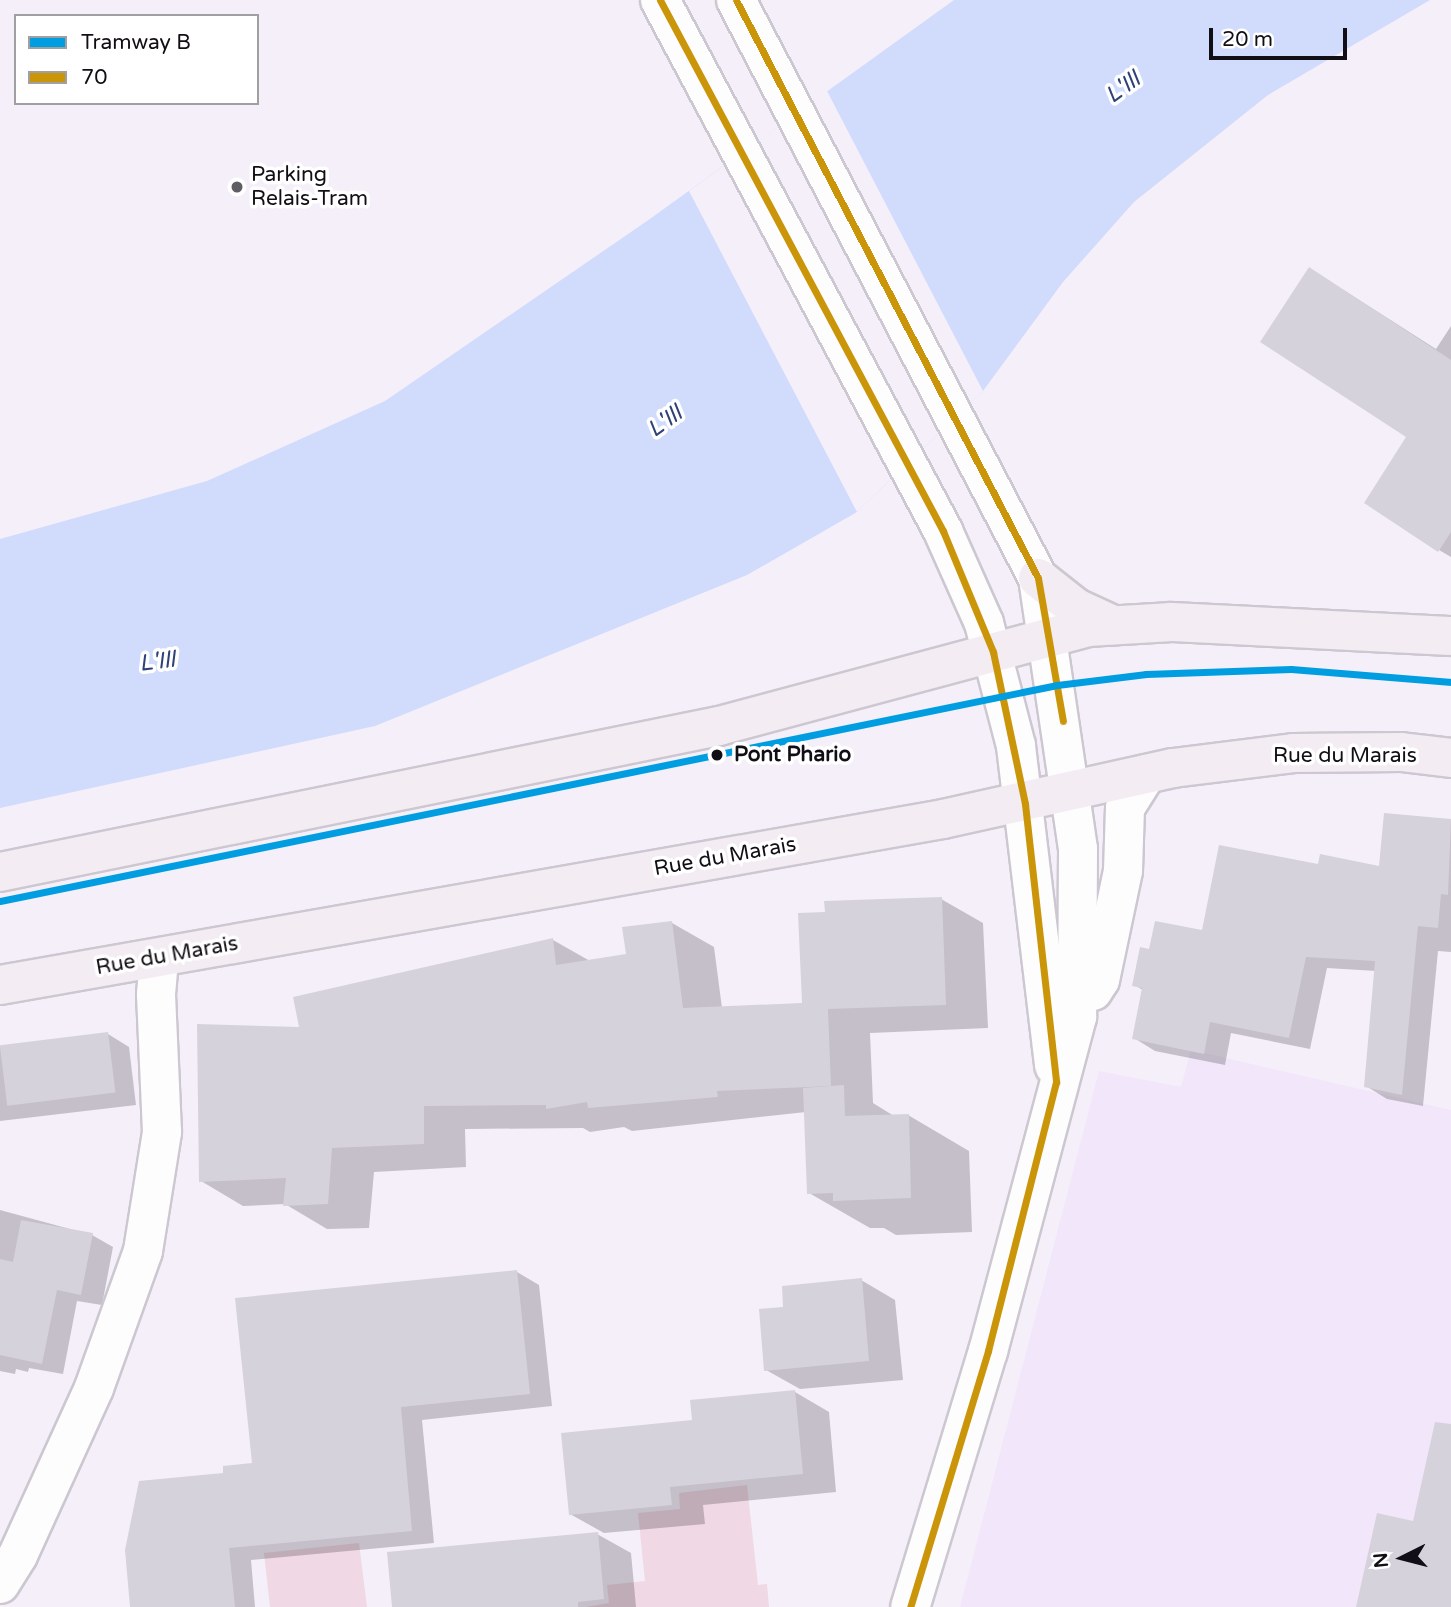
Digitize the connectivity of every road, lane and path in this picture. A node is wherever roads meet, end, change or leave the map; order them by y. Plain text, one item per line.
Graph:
1 (660, 0) edge
2 (736, 0) edge
3 (1038, 578) junction
4 (1113, 625) junction
5 (1049, 636) junction
6 (1451, 636) edge
7 (993, 652) junction
8 (1451, 758) edge
9 (1146, 774) junction
10 (1072, 792) junction
11 (1025, 804) junction
12 (0, 872) edge
13 (159, 958) junction
14 (0, 985) edge
15 (1077, 1017) junction
16 (1056, 1082) junction
17 (0, 1584) edge
18 (911, 1607) edge

1 - 7 main road
2 - 3 main road
3 - 4 main road
3 - 5 main road
4 - 5 main road
4 - 6 main road
5 - 7 main road
5 - 10 main road
7 - 11 main road
7 - 12 main road
8 - 9 main road, Rue du Marais
9 - 10 main road, Rue du Marais
9 - 15 main road
10 - 11 main road, Rue du Marais
10 - 15 main road
11 - 13 main road, Rue du Marais
11 - 16 main road
13 - 14 main road, Rue du Marais
13 - 17 main road
15 - 16 main road
16 - 18 main road

